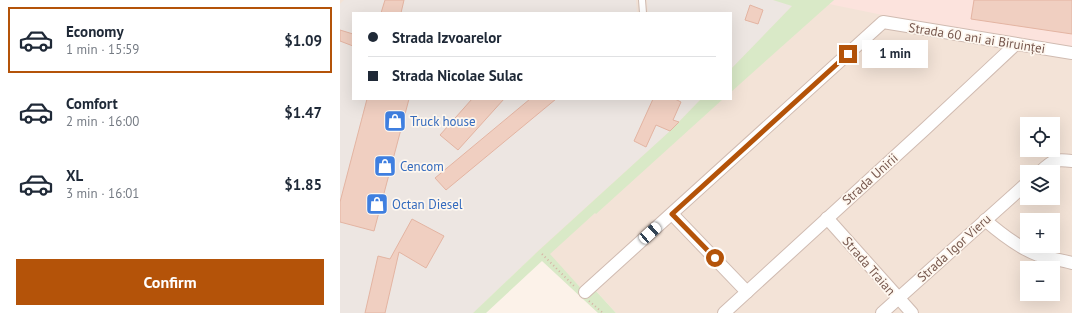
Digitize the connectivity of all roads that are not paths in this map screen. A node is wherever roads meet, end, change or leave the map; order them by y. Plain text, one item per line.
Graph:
1 (642, 0) edge
2 (643, 12) edge
3 (1016, 44) junction
4 (1072, 53) edge
5 (1072, 161) edge
6 (1048, 165) edge
7 (1020, 189) edge
8 (672, 214) junction
9 (827, 218) junction
10 (986, 220) junction
11 (1072, 262) edge
12 (747, 292) junction
13 (582, 293) road end
14 (898, 299) junction
15 (724, 313) edge
16 (882, 313) edge
17 (912, 313) edge

1 - 2 lane
3 - 4 street, Strada 60 ani ai Biruinței
3 - 8 street, Strada 60 ani ai Biruinței
3 - 9 street, Strada Unirii
5 - 6 street
7 - 10 street, Strada Igor Vieru
8 - 12 street
8 - 13 street
9 - 12 street, Strada Unirii
9 - 14 street, Strada Traian
10 - 11 street
10 - 14 street, Strada Igor Vieru
12 - 15 street, Strada Unirii
14 - 16 street, Strada Igor Vieru
14 - 17 street, Strada Traian

